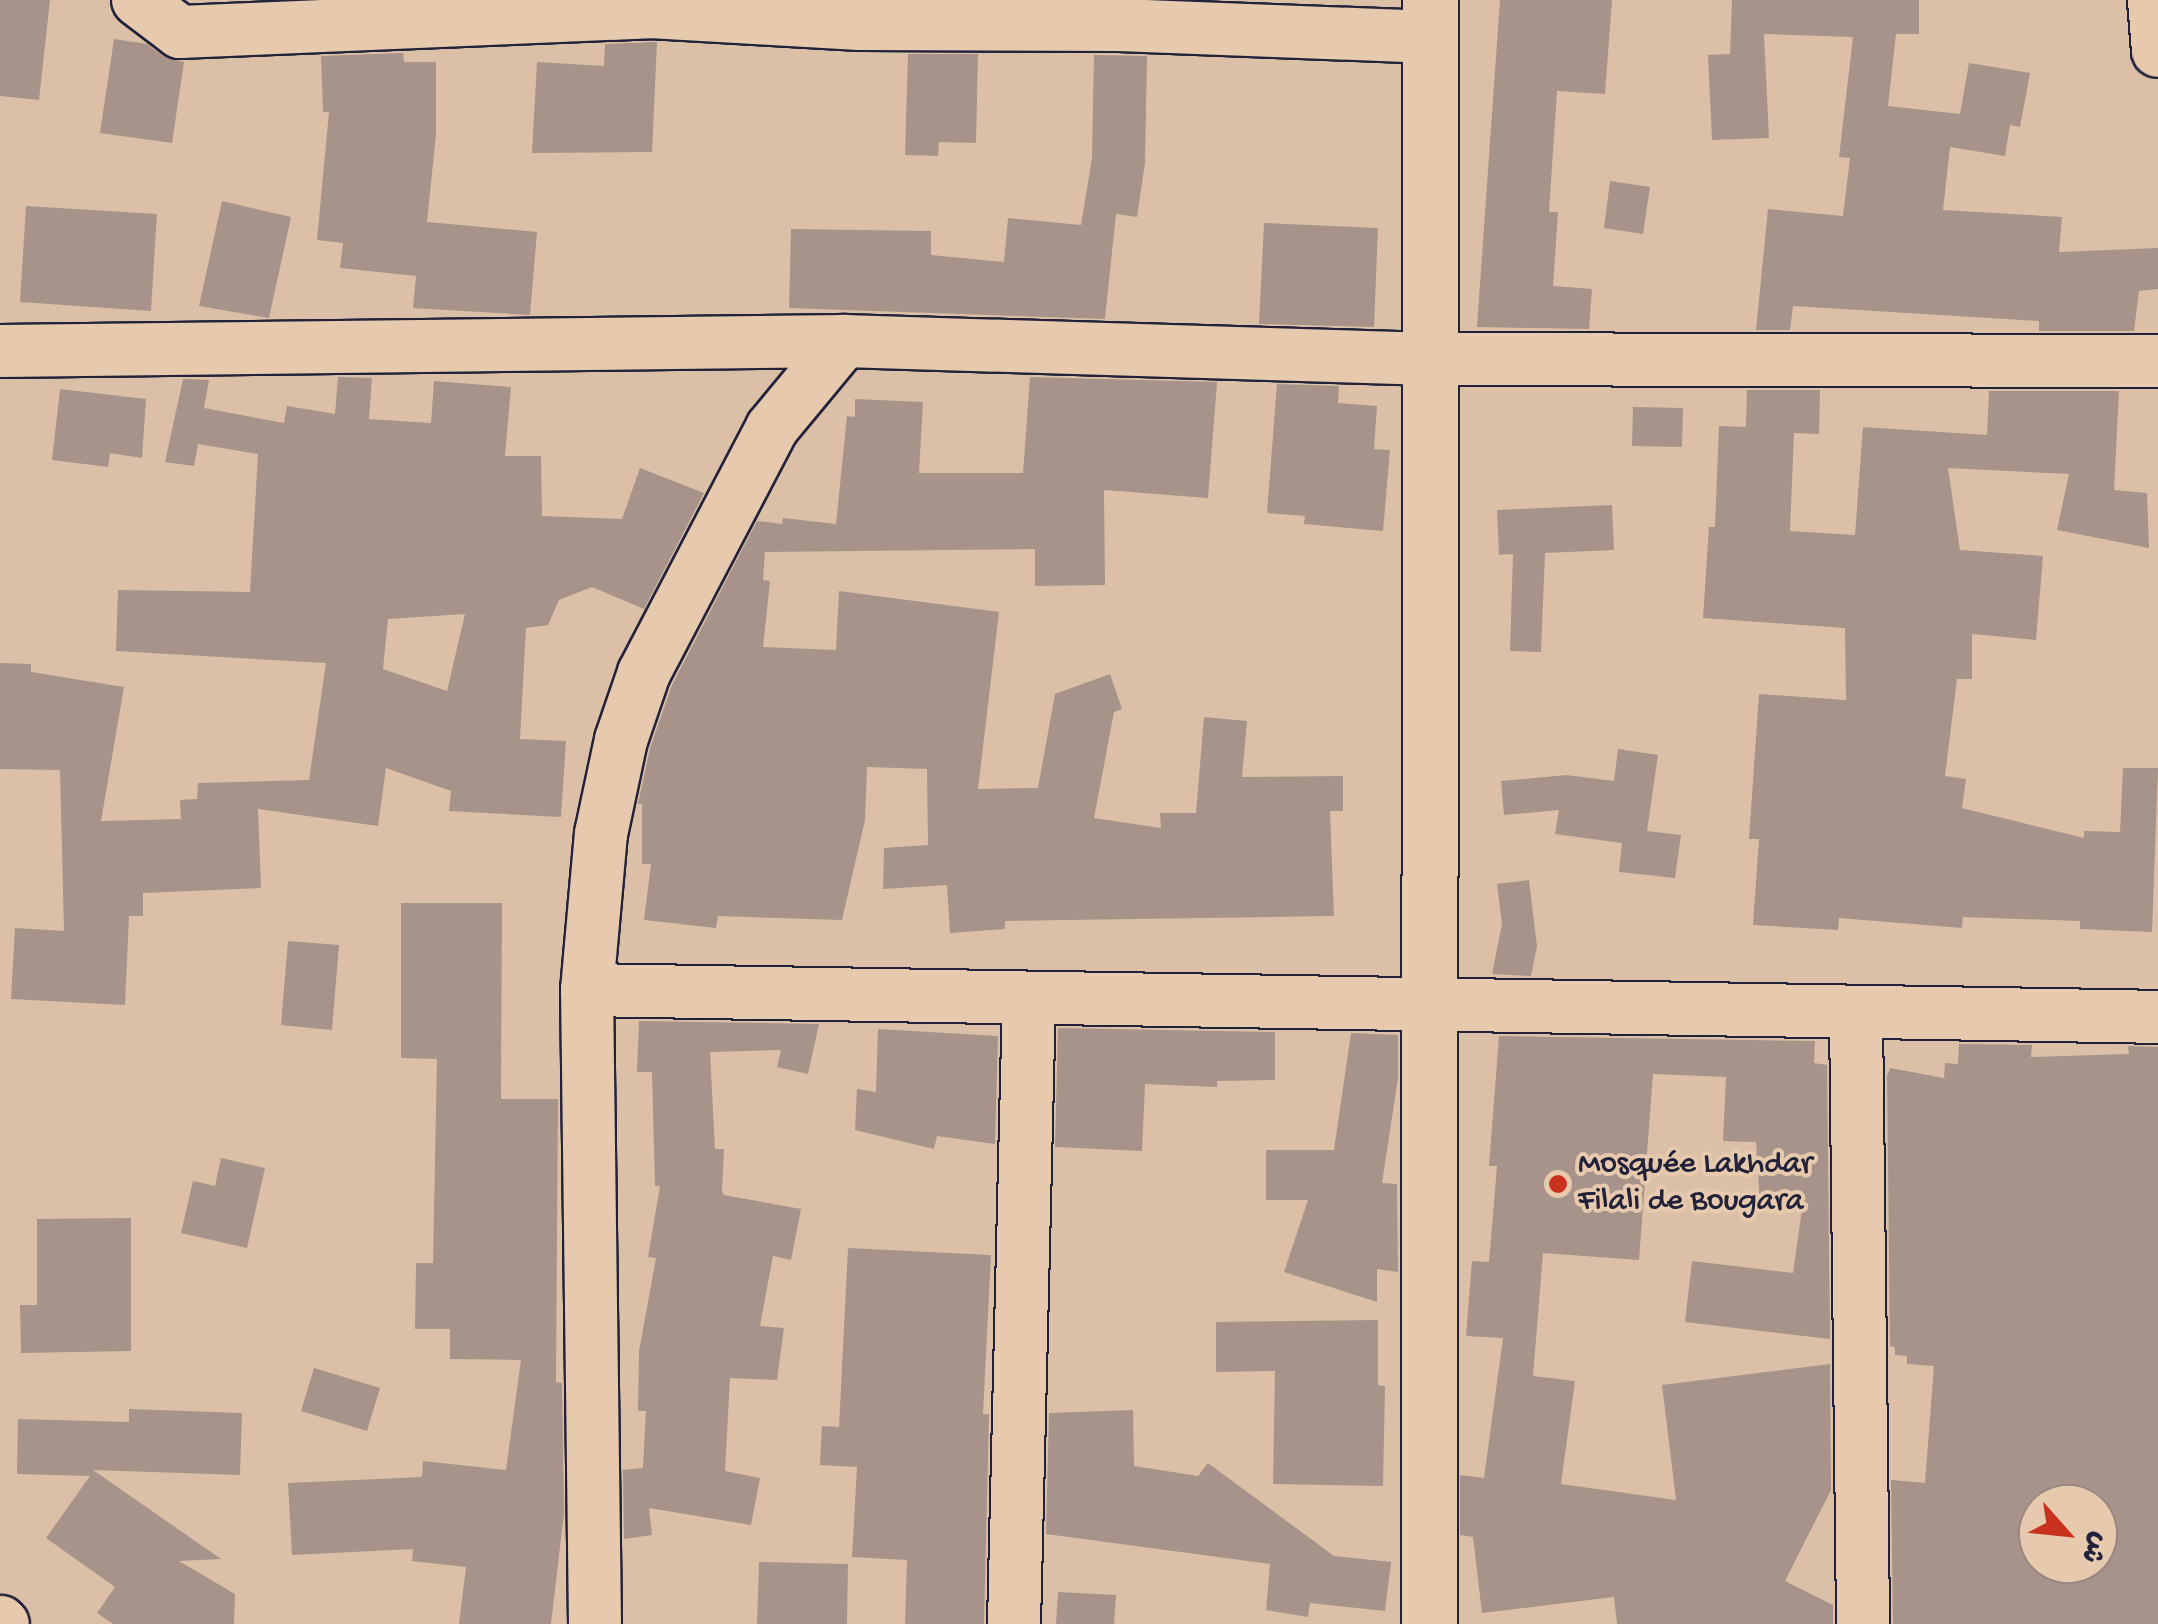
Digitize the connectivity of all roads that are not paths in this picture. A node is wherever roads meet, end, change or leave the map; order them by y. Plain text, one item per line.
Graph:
1 (138, 0) edge
2 (2154, 0) edge
3 (650, 6) edge
4 (519, 7) edge
5 (860, 12) edge
6 (1119, 12) edge
7 (261, 14) edge
8 (1430, 18) edge
9 (2158, 51) edge
10 (844, 340) junction
11 (0, 351) edge
12 (1430, 360) junction
13 (2158, 360) edge
14 (587, 990) junction
15 (1029, 998) junction
16 (1430, 1007) junction
17 (1856, 1014) junction
18 (2158, 1018) edge
19 (595, 1624) edge
20 (1014, 1624) edge
21 (1429, 1624) edge
22 (1863, 1624) edge

1 - 7 street
2 - 9 street
3 - 4 street
3 - 5 street
4 - 7 street
5 - 6 street
6 - 8 street
8 - 12 main road
10 - 11 street
10 - 12 street
10 - 14 street
12 - 13 street
12 - 16 main road
14 - 15 street
14 - 19 street
15 - 16 street
15 - 20 street
16 - 17 street
16 - 21 main road
17 - 18 street
17 - 22 street

